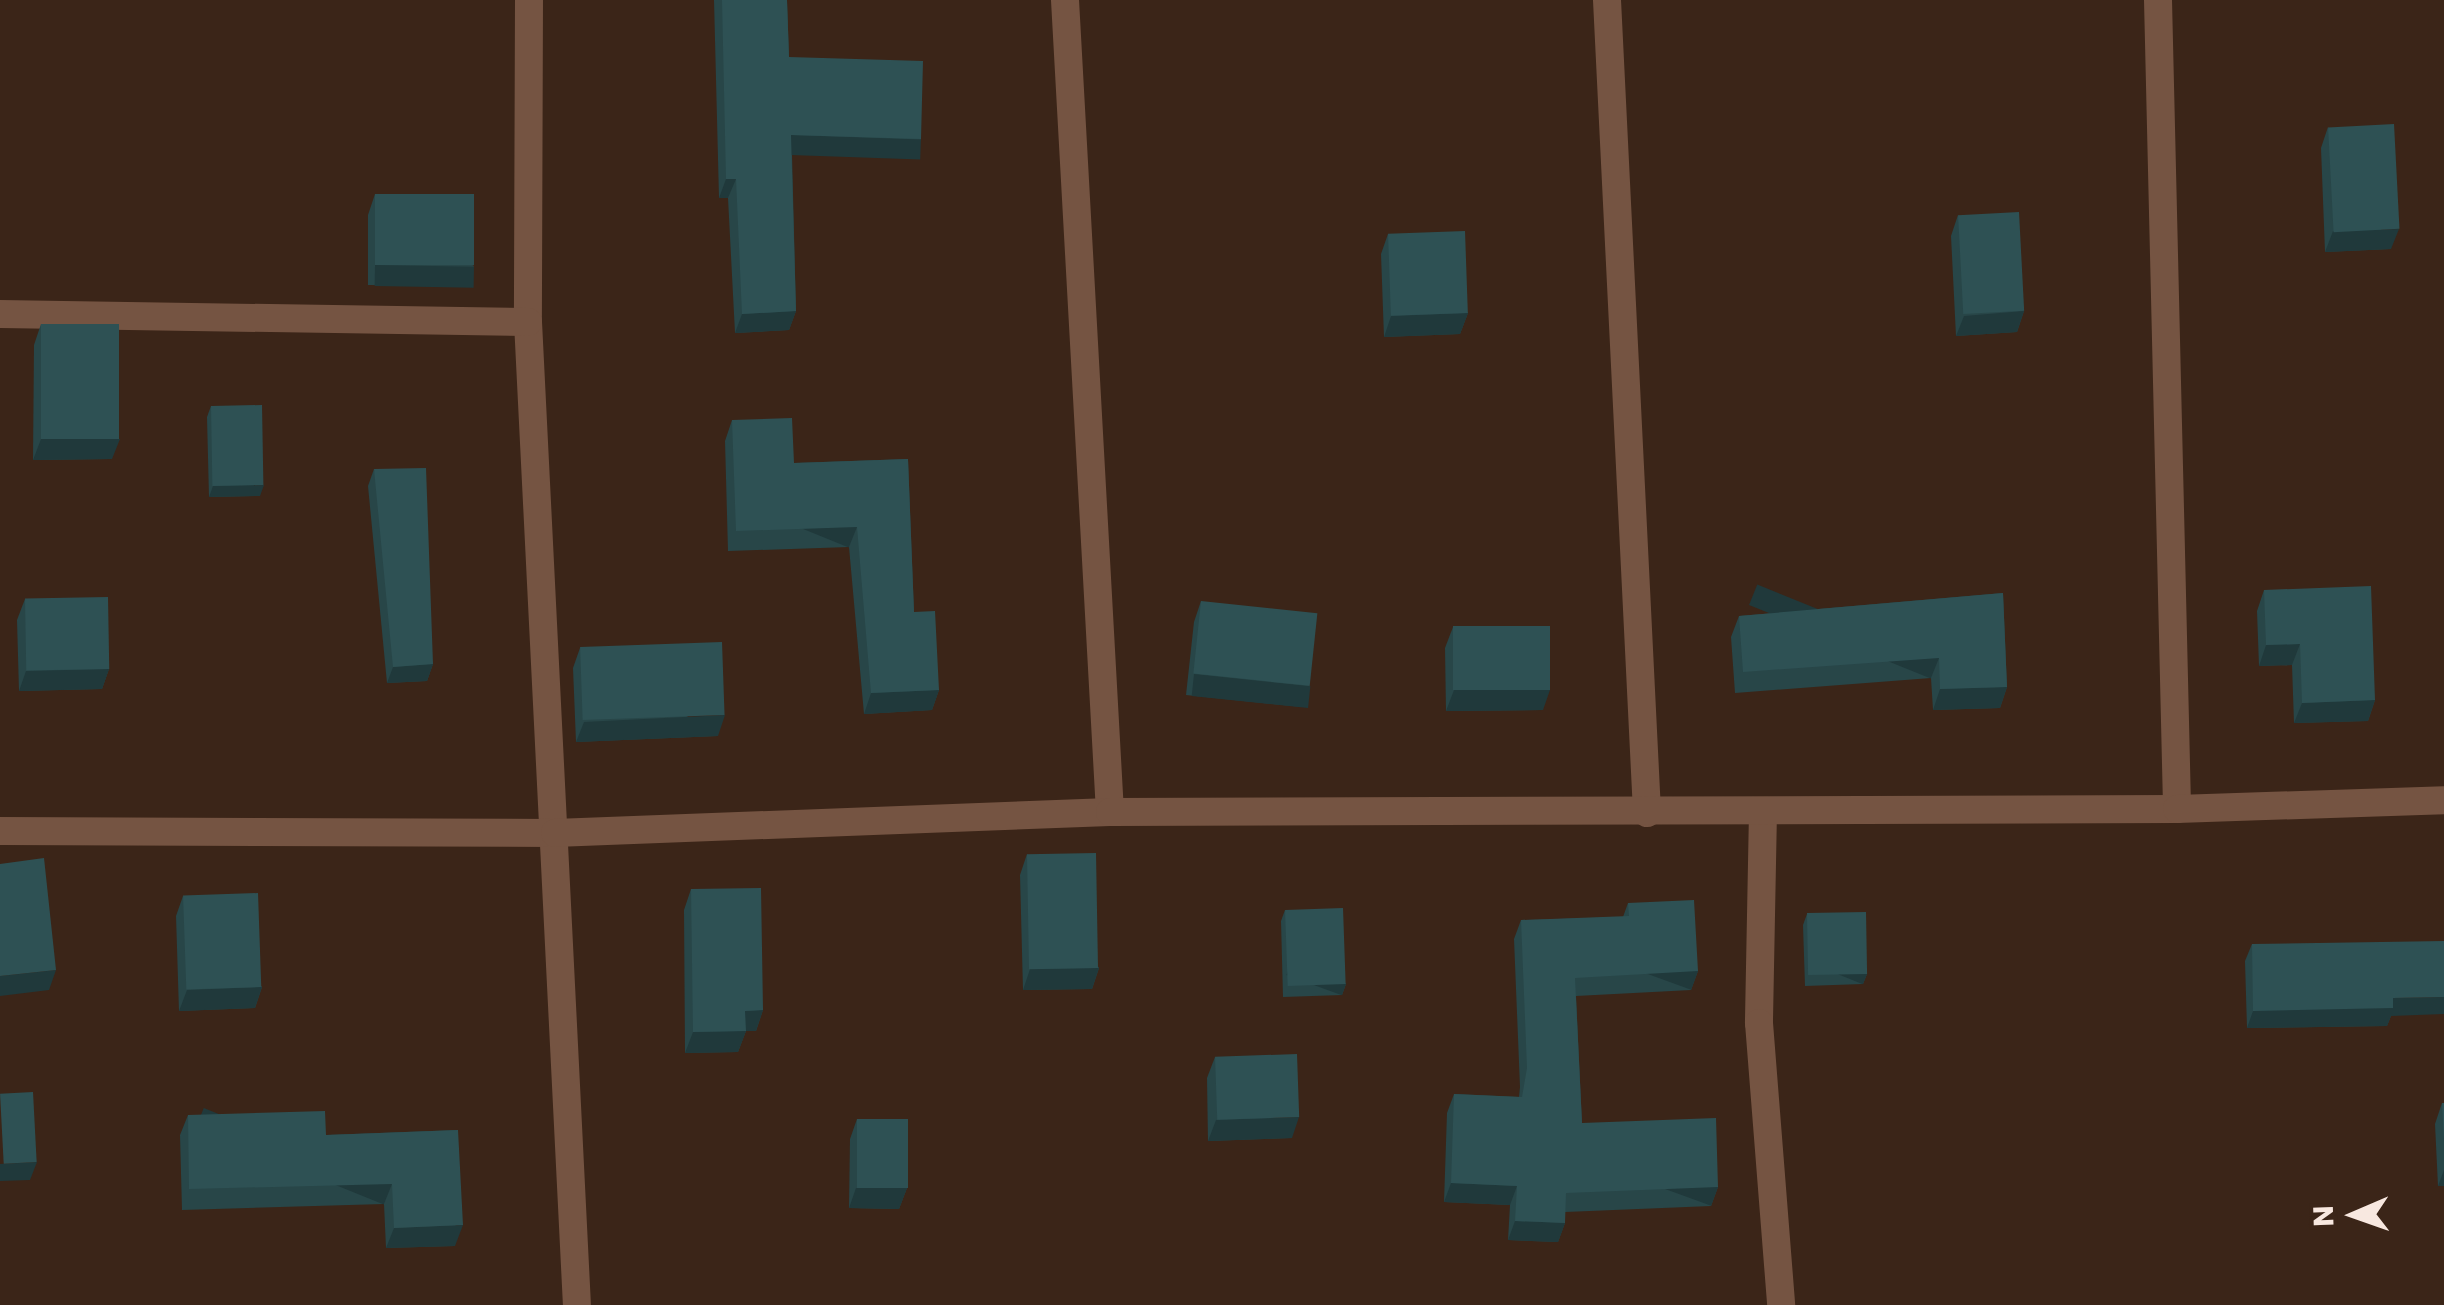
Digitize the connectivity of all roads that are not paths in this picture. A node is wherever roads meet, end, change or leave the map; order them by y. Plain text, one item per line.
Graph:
1 (528, 0) edge
2 (1065, 0) edge
3 (1607, 0) edge
4 (2158, 0) edge
5 (0, 314) edge
6 (528, 322) junction
7 (2444, 800) edge
8 (2177, 808) junction
9 (1763, 811) junction
10 (1110, 812) junction
11 (1647, 813) junction
12 (0, 831) edge
13 (554, 833) junction
14 (577, 1305) edge
15 (1781, 1305) edge

1 - 6 street
2 - 10 street
3 - 11 street
4 - 8 street
5 - 6 street
6 - 13 street
7 - 8 street
8 - 9 street
9 - 11 street
9 - 15 street
10 - 11 street
10 - 13 street
12 - 13 street
13 - 14 street

